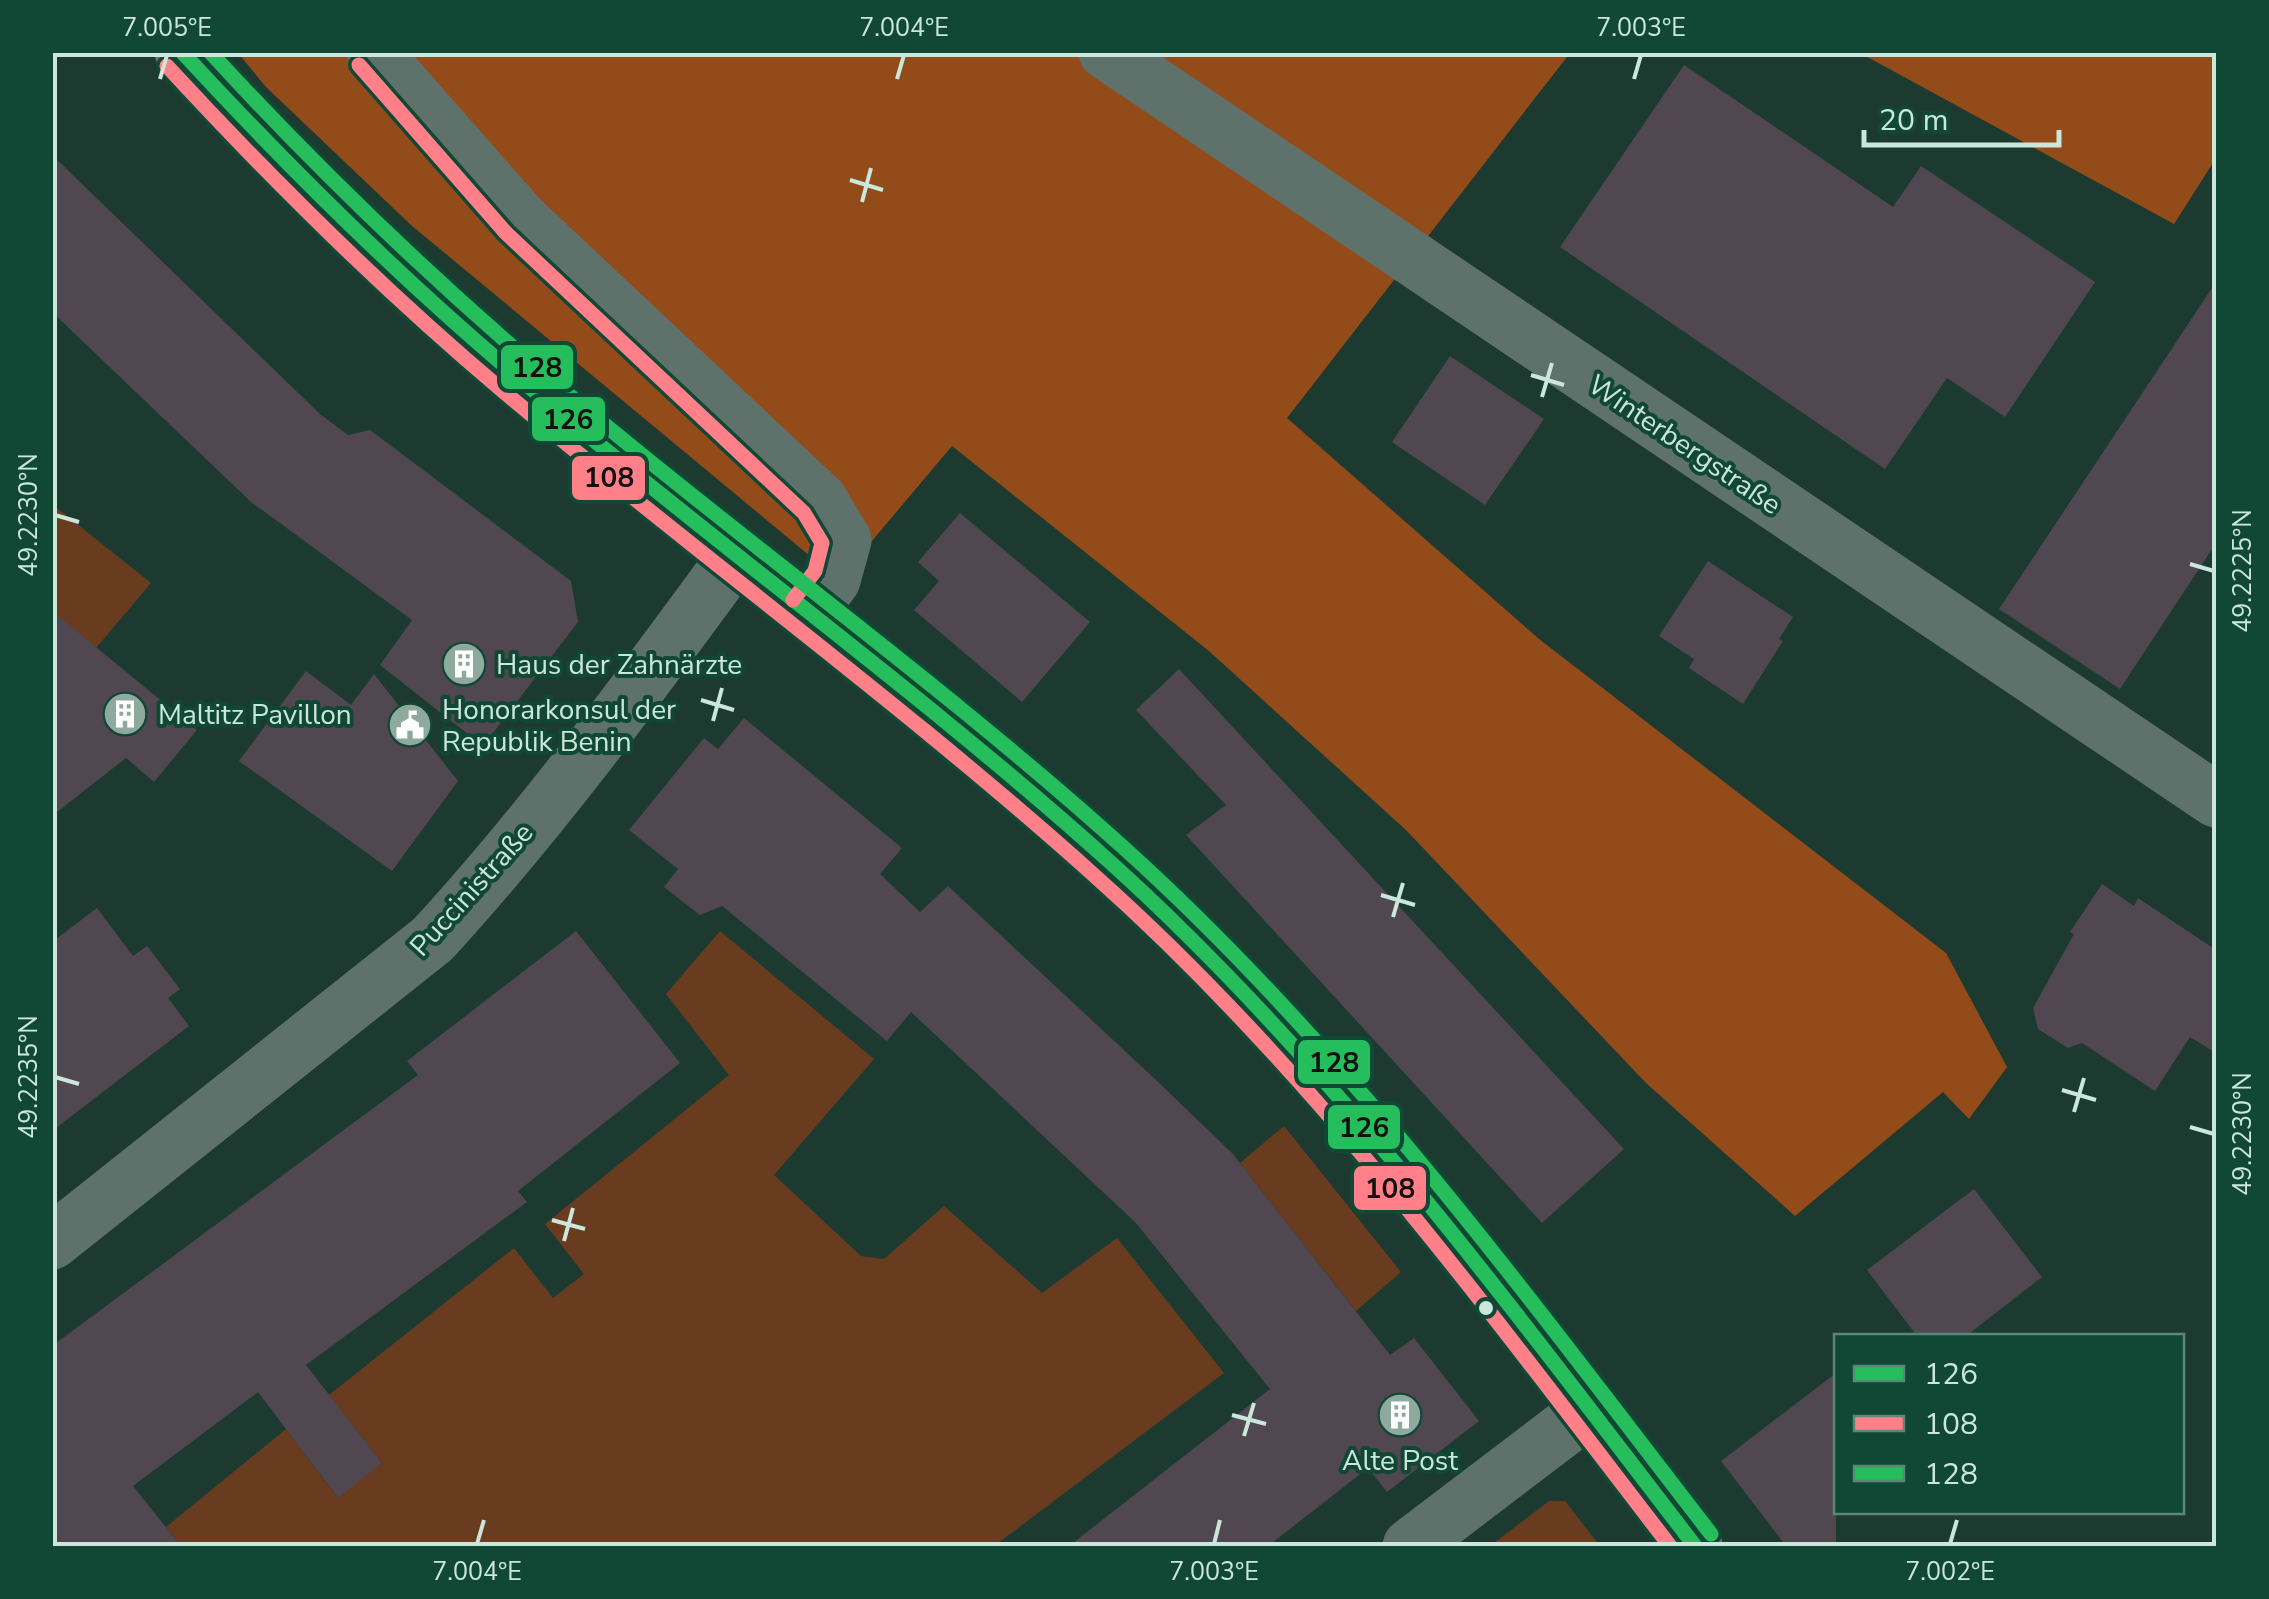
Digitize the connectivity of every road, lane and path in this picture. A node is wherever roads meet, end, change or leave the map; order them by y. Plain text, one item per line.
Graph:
1 (182, 52) edge
2 (374, 52) edge
3 (1106, 52) edge
4 (737, 554) junction
5 (809, 612) junction
6 (2216, 800) edge
7 (52, 1242) edge
8 (1590, 1410) junction
9 (1410, 1546) edge
10 (1695, 1546) edge

1 - 4 street
2 - 5 street
3 - 6 street, Winterbergstraße
4 - 5 street
4 - 7 street, Puccinistraße
5 - 8 street
8 - 9 street
8 - 10 street

